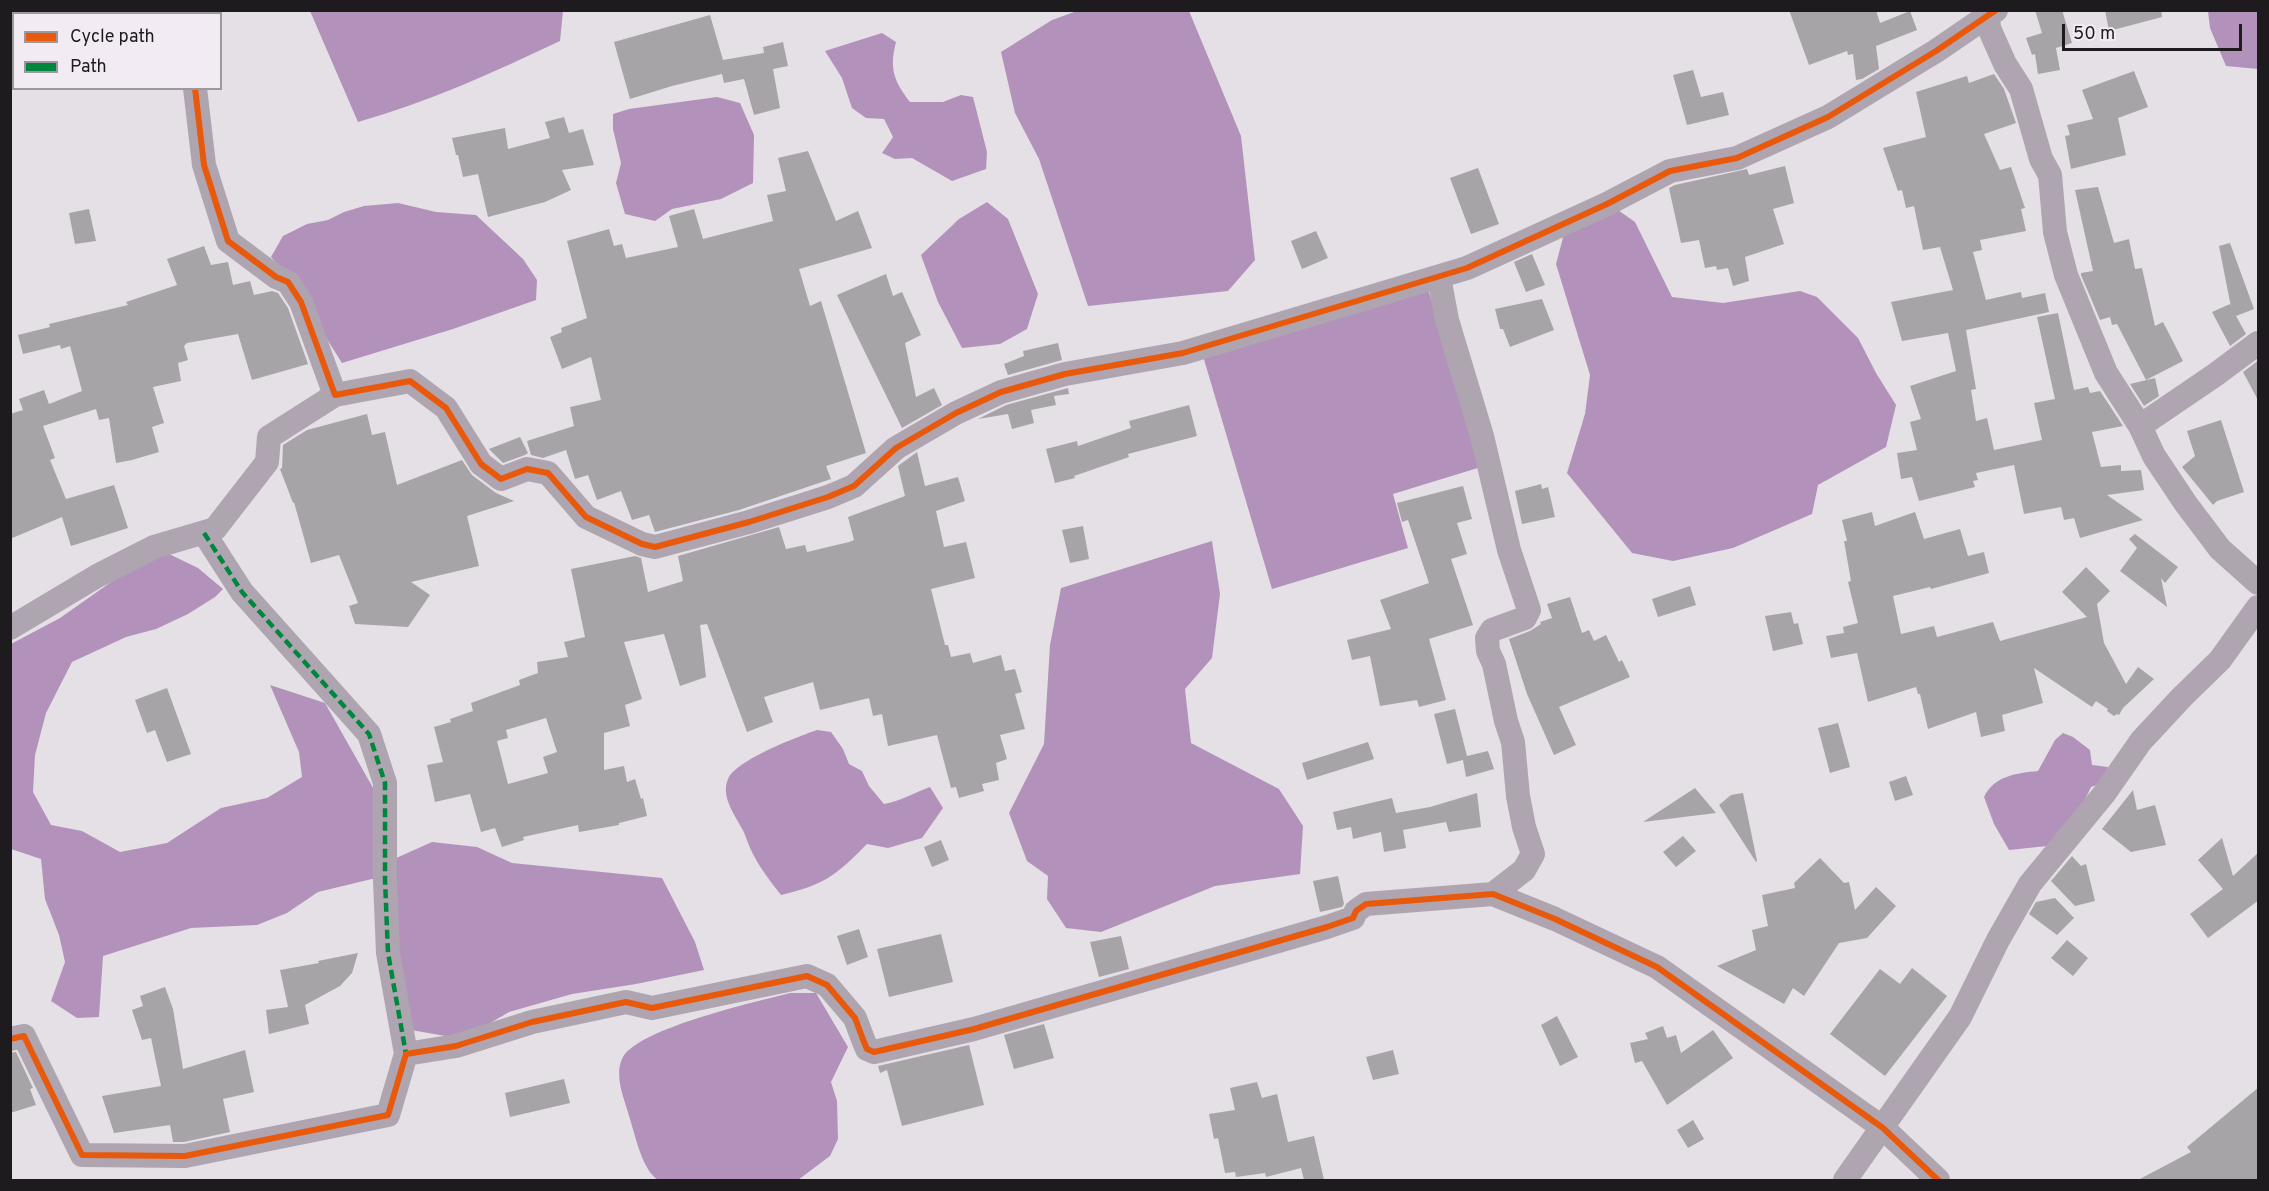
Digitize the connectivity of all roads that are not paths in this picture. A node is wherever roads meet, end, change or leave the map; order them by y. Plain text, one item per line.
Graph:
1 (1992, 12) edge
2 (195, 90) edge
3 (1439, 277) junction
4 (2259, 343) edge
5 (335, 395) junction
6 (2140, 426) junction
7 (204, 533) junction
8 (2259, 583) edge
9 (2259, 607) edge
10 (10, 628) edge
11 (1493, 894) junction
12 (10, 1039) edge
13 (405, 1054) junction
14 (1883, 1128) junction
15 (1845, 1180) edge
16 (1938, 1180) edge

1 - 3 street
1 - 6 street
2 - 5 street
3 - 5 street
3 - 11 street
4 - 6 street
5 - 7 street
6 - 8 street
7 - 10 street
7 - 13 street
9 - 14 street
11 - 13 street
11 - 14 street
12 - 13 street
14 - 15 street
14 - 16 street

